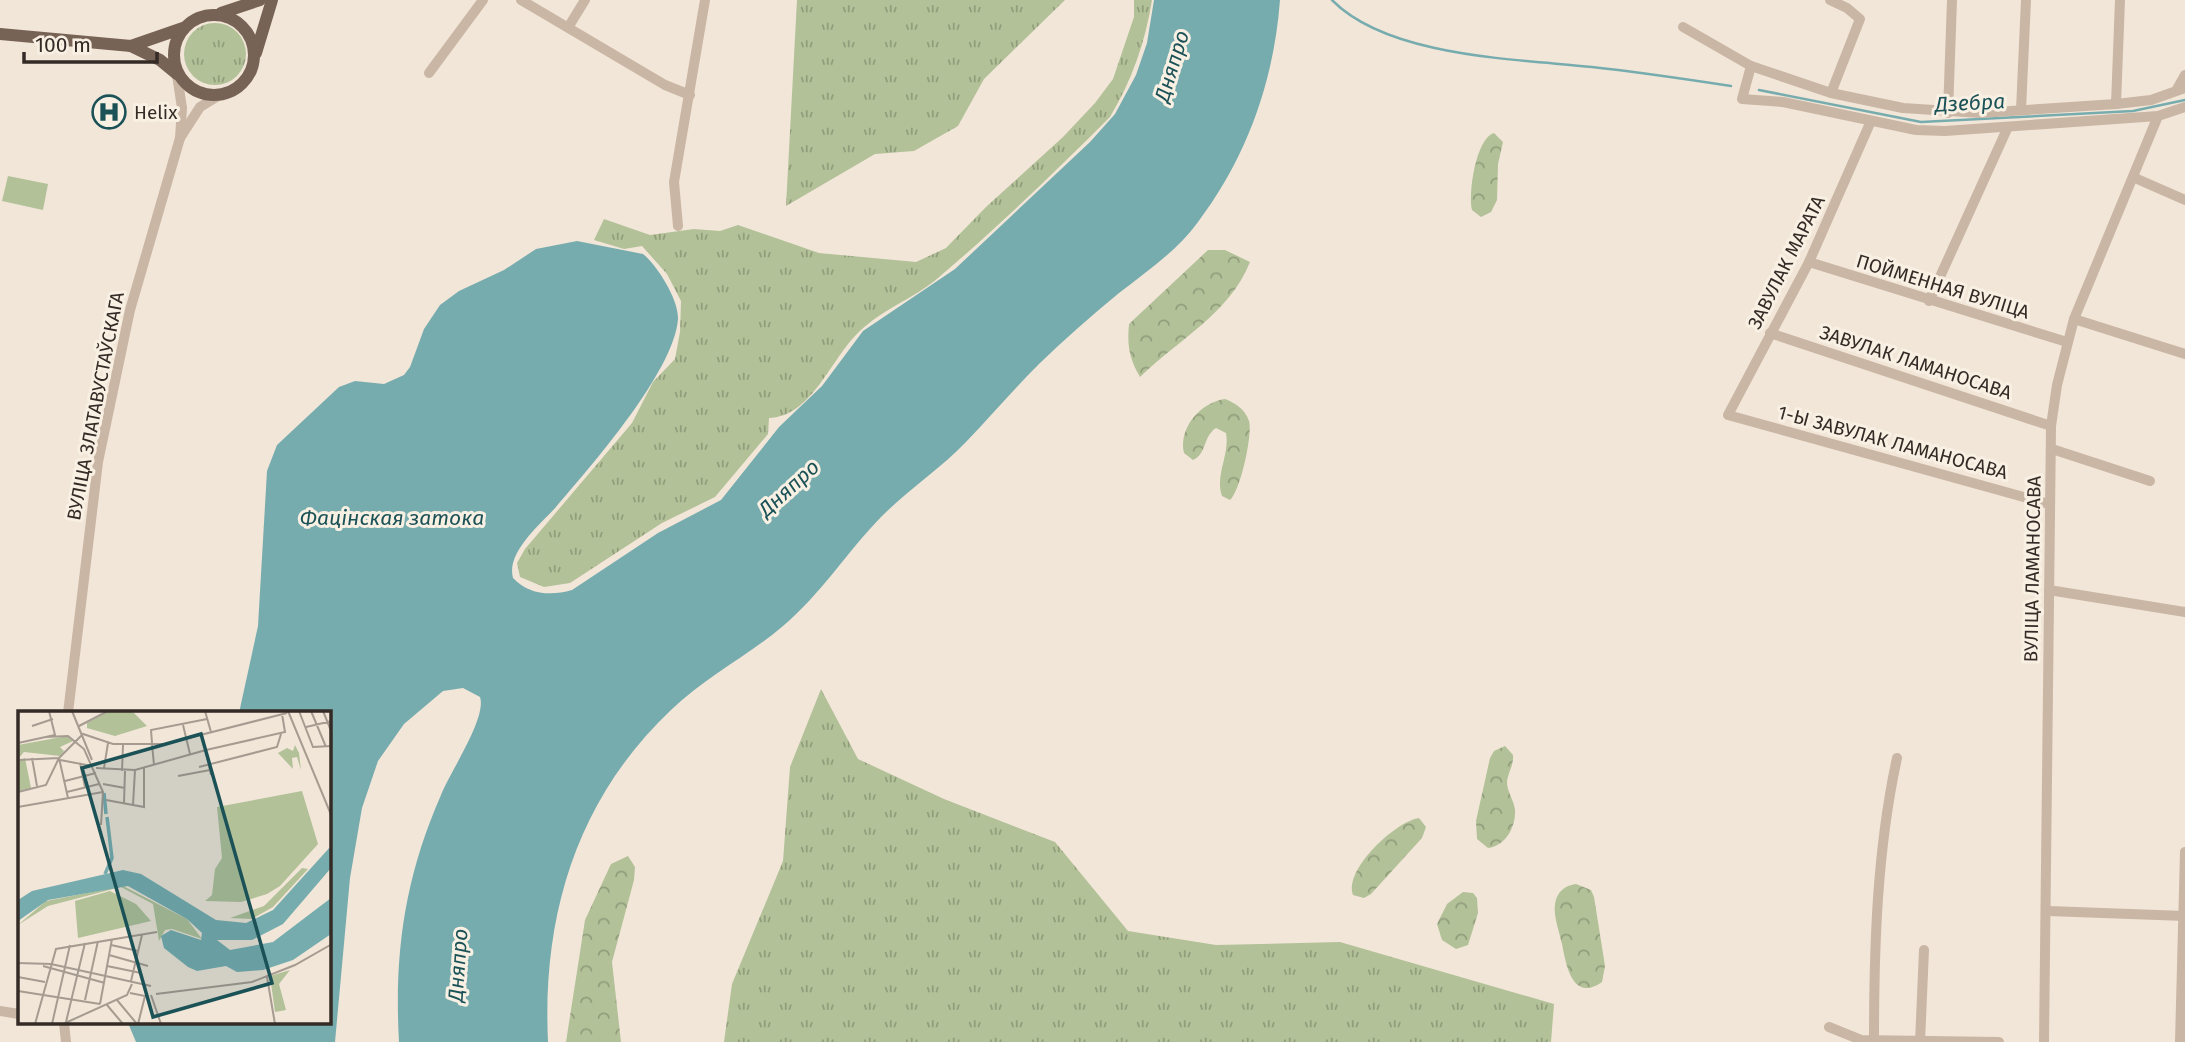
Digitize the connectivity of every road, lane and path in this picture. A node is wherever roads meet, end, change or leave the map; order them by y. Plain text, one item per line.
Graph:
1 (260, 0) edge
2 (272, 0) edge
3 (483, 0) edge
4 (521, 0) edge
5 (585, 0) edge
6 (705, 0) edge
7 (1830, 0) edge
8 (1952, 0) edge
9 (2026, 0) edge
10 (2120, 0) edge
11 (220, 14) junction
12 (569, 26) junction
13 (1683, 27) dead end
14 (183, 28) junction
15 (0, 34) edge
16 (131, 46) junction
17 (256, 54) junction
18 (1751, 66) junction
19 (429, 73) dead end
20 (177, 75) junction
21 (2185, 75) edge
22 (2181, 89) edge
23 (1831, 93) junction
24 (690, 95) junction
25 (218, 96) junction
26 (2116, 104) junction
27 (2185, 107) edge
28 (2021, 110) junction
29 (1948, 113) junction
30 (2158, 116) junction
31 (1871, 121) junction
32 (2007, 129) junction
33 (180, 138) junction
34 (2135, 178) junction
35 (2185, 200) edge
36 (678, 226) dead end
37 (1809, 262) junction
38 (1929, 301) junction
39 (2074, 319) junction
40 (1770, 333) junction
41 (2067, 342) junction
42 (2185, 355) edge
43 (1728, 415) joint
44 (2051, 426) junction
45 (2052, 449) junction
46 (2150, 481) dead end
47 (2049, 504) junction
48 (2049, 590) junction
49 (2185, 612) edge
50 (68, 711) edge
51 (1898, 758) dead end
52 (2185, 852) edge
53 (2048, 911) junction
54 (2184, 916) edge
55 (1924, 950) dead end
56 (0, 1011) edge
57 (18, 1014) edge
58 (64, 1024) edge
59 (1829, 1027) dead end
60 (1874, 1040) junction
61 (1920, 1041) edge
62 (66, 1042) edge
63 (1999, 1042) edge
64 (2044, 1042) edge
65 (2180, 1042) edge

1 - 11 main road
2 - 17 main road
3 - 19 street
4 - 12 street
5 - 12 street
6 - 24 street
7 - 23 street
8 - 29 street
9 - 28 street
10 - 26 street
11 - 14 main road
11 - 17 main road
12 - 24 street
13 - 18 street
14 - 16 main road
14 - 20 main road
15 - 16 main road
16 - 20 main road
17 - 25 main road
18 - 23 street
18 - 31 street
20 - 25 main road
20 - 33 street
21 - 22 street
22 - 26 street
23 - 29 street
24 - 36 street
25 - 33 street
26 - 28 street
27 - 30 street
28 - 29 street
30 - 32 street
30 - 34 street, ВУЛІЦА ЛАМАНОСАВА
31 - 32 street
31 - 37 street, ЗАВУЛАК МАРАТА
32 - 38 street
33 - 50 street, ВУЛІЦА ЗЛАТАВУСТАЎСКАГА
34 - 35 street
34 - 39 street, ВУЛІЦА ЛАМАНОСАВА
37 - 38 street, ПОЙМЕННАЯ ВУЛІЦА
37 - 40 street, ЗАВУЛАК МАРАТА
38 - 41 street, ПОЙМЕННАЯ ВУЛІЦА
39 - 41 street, ВУЛІЦА ЛАМАНОСАВА
39 - 42 street
40 - 43 street, ЗАВУЛАК МАРАТА
40 - 44 street, ЗАВУЛАК ЛАМАНОСАВА
41 - 44 street, ВУЛІЦА ЛАМАНОСАВА
43 - 47 street, 1-Ы ЗАВУЛАК ЛАМАНОСАВА
44 - 45 street, ВУЛІЦА ЛАМАНОСАВА
45 - 46 street
45 - 47 street, ВУЛІЦА ЛАМАНОСАВА
47 - 48 street, ВУЛІЦА ЛАМАНОСАВА
48 - 49 street
48 - 53 street, ВУЛІЦА ЛАМАНОСАВА
51 - 60 street
52 - 54 street
53 - 54 street
53 - 64 street, ВУЛІЦА ЛАМАНОСАВА
54 - 65 street
55 - 61 street
56 - 57 street
58 - 62 street
59 - 60 street
60 - 61 street
61 - 63 street

